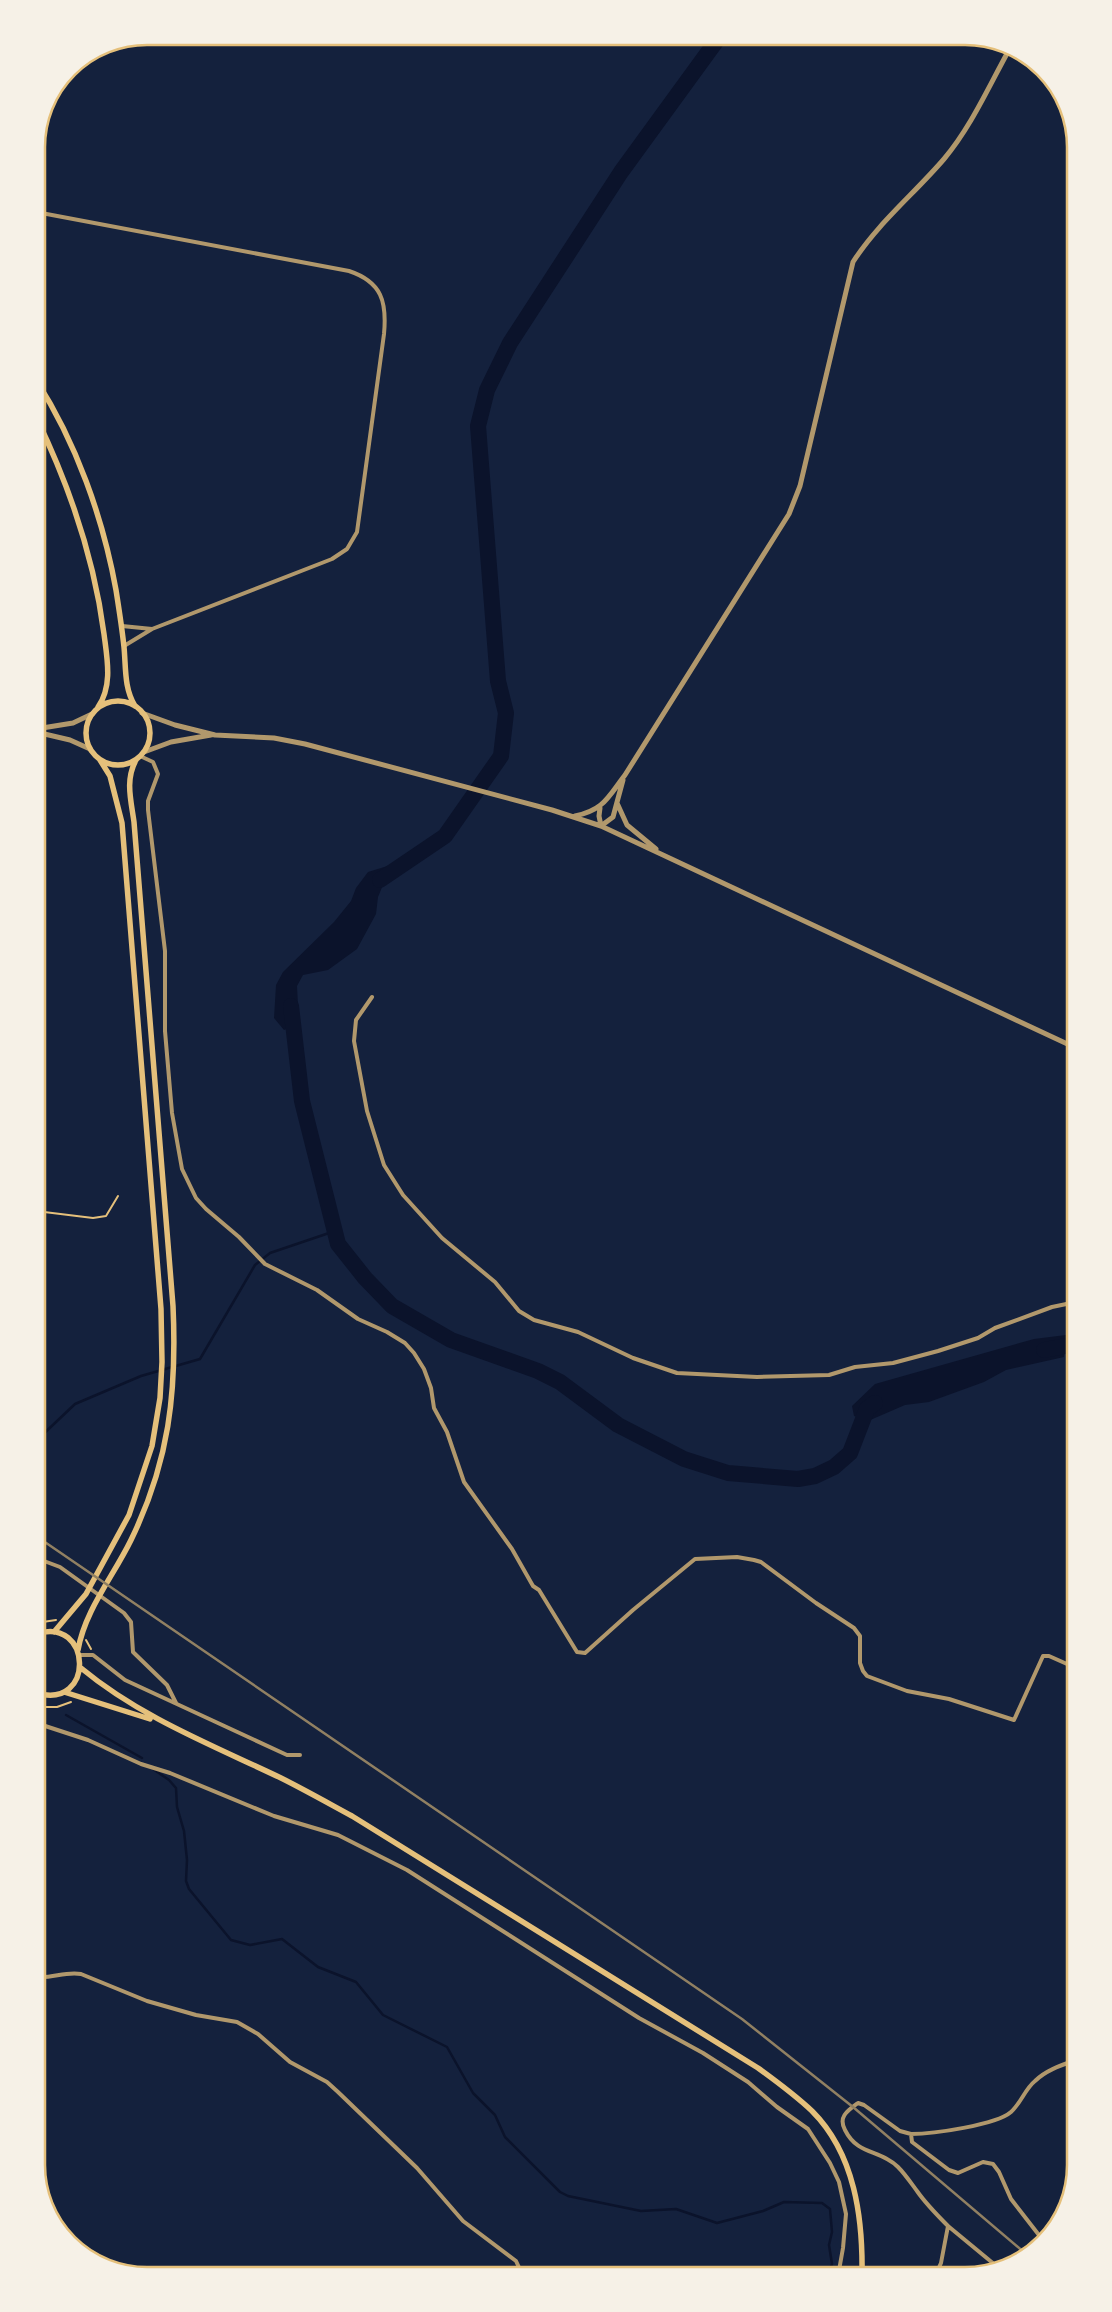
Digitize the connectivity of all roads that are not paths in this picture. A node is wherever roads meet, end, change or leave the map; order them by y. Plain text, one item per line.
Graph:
1 (1007, 54) edge
2 (45, 214) edge
3 (45, 393) edge
4 (45, 435) edge
5 (121, 626) junction
6 (152, 629) junction
7 (124, 646) junction
8 (135, 706) junction
9 (98, 707) junction
10 (142, 713) junction
11 (92, 714) junction
12 (45, 729) edge
13 (45, 733) edge
14 (215, 735) junction
15 (90, 749) junction
16 (140, 756) junction
17 (100, 760) junction
18 (625, 775) junction
19 (618, 803) junction
20 (601, 806) junction
21 (574, 816) junction
22 (601, 826) junction
23 (664, 856) junction
24 (372, 997) dead end
25 (1067, 1044) edge
26 (1067, 1304) edge
27 (45, 1562) edge
28 (54, 1632) junction
29 (45, 1633) edge
30 (79, 1652) junction
31 (1067, 1664) edge
32 (81, 1668) junction
33 (64, 1692) junction
34 (45, 1694) edge
35 (176, 1703) junction
36 (163, 1723) junction
37 (45, 1726) edge
38 (300, 1755) dead end
39 (45, 1977) edge
40 (1067, 2063) edge
41 (911, 2134) junction
42 (948, 2226) junction
43 (1039, 2235) edge
44 (993, 2263) edge
45 (519, 2267) edge
46 (839, 2267) edge
47 (862, 2267) edge
48 (939, 2267) edge

1 - 18 street
2 - 6 street
3 - 5 main road
4 - 9 main road
5 - 6 street
5 - 7 main road
6 - 7 street
7 - 8 main road
8 - 9 main road
8 - 10 main road
9 - 11 main road
10 - 14 street
10 - 16 main road
11 - 12 street
11 - 15 main road
13 - 15 street
14 - 16 street
14 - 21 street
15 - 17 main road
16 - 17 main road
16 - 30 main road
16 - 31 street
17 - 28 main road
18 - 19 street
18 - 20 street
19 - 22 street
19 - 23 street
20 - 21 street
20 - 22 street
21 - 22 street
22 - 23 street
23 - 25 street
24 - 26 street
27 - 35 street
28 - 29 main road
28 - 30 main road
30 - 32 main road
30 - 35 street
32 - 33 main road
32 - 36 main road
33 - 34 main road
33 - 36 main road
35 - 38 street
36 - 47 main road
37 - 46 street
39 - 45 street
40 - 41 street
41 - 42 street
41 - 43 street
42 - 44 street
42 - 48 street

